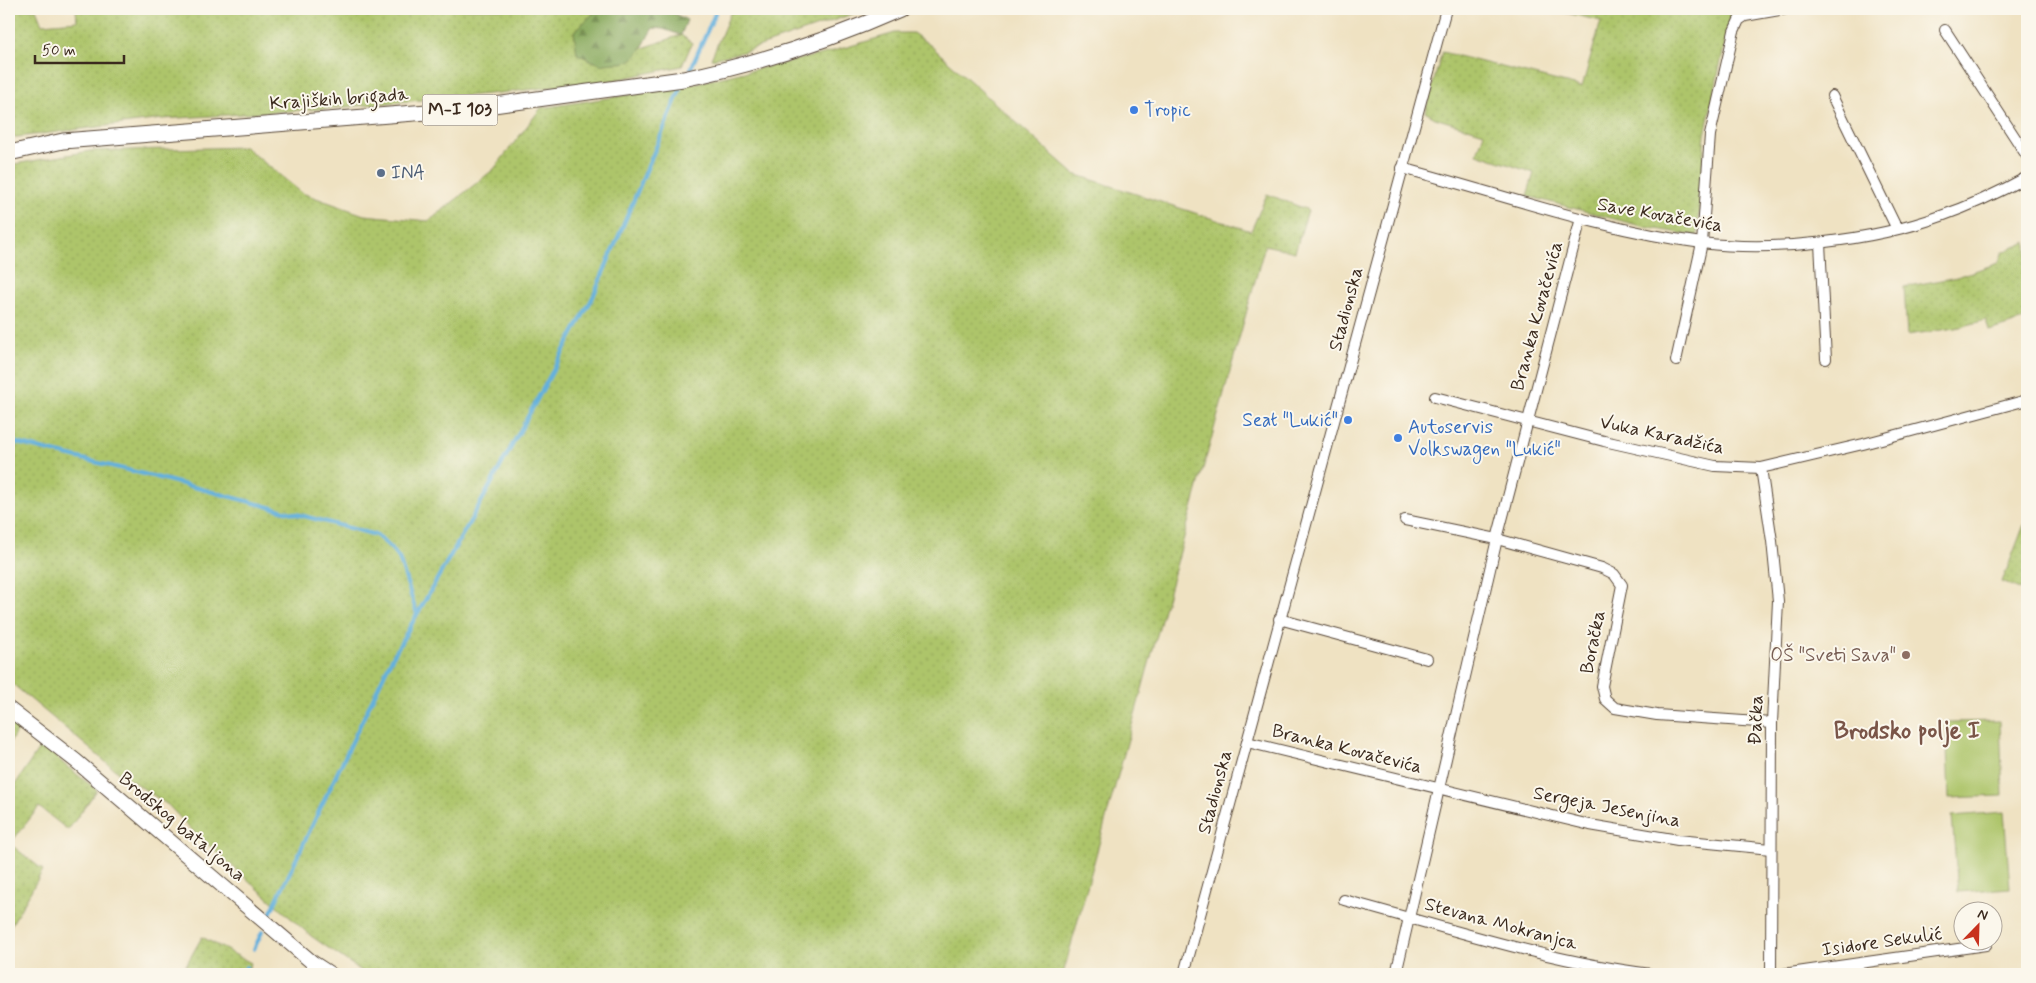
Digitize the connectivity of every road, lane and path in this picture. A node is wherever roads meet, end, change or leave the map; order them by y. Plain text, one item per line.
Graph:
1 (900, 9) edge
2 (1446, 9) edge
3 (1786, 9) edge
4 (1945, 30) dead end
5 (1832, 96) dead end
6 (9, 152) edge
7 (2027, 156) edge
8 (1402, 168) junction
9 (2027, 177) edge
10 (1581, 218) junction
11 (1897, 229) junction
12 (1820, 242) junction
13 (1702, 243) junction
14 (1826, 360) dead end
15 (1676, 361) dead end
16 (1435, 397) dead end
17 (2027, 400) edge
18 (1528, 420) junction
19 (1761, 468) junction
20 (1405, 520) dead end
21 (1497, 539) junction
22 (1279, 619) junction
23 (1427, 659) dead end
24 (9, 709) edge
25 (1772, 723) junction
26 (1247, 742) junction
27 (1439, 790) junction
28 (1771, 849) junction
29 (1344, 900) dead end
30 (1409, 918) junction
31 (1954, 950) edge
32 (330, 974) edge
33 (1184, 974) edge
34 (1396, 974) edge
35 (1651, 974) edge
36 (1771, 974) edge
37 (1783, 974) edge

1 - 6 main road, Krajiških brigada / M-I 103
2 - 8 street, Stadionska
3 - 13 street
4 - 7 street
5 - 11 street
8 - 10 street, Save Kovačevića
8 - 22 street, Stadionska
9 - 11 street, Save Kovačevića
10 - 13 street, Save Kovačevića
10 - 18 street, Branka Kovačevića
11 - 12 street, Save Kovačevića
12 - 13 street, Save Kovačevića
12 - 14 street
13 - 15 street
16 - 18 street, Vuka Karadžića
17 - 19 street, Vuka Karadžića
18 - 19 street, Vuka Karadžića
18 - 21 street, Branka Kovačevića
19 - 25 street, Đačka
20 - 21 street
21 - 25 street, Boračka
21 - 27 street, Branka Kovačevića
22 - 23 street
22 - 26 street, Stadionska
24 - 32 street, Brodskog bataljona
25 - 28 street, Đačka
26 - 27 street, Branka Kovačevića
26 - 33 street, Stadionska
27 - 28 street, Sergeja Jesenjina
27 - 30 street, Branka Kovačevića
28 - 36 street, Đačka
29 - 30 street, Stevana Mokranjca
30 - 34 street, Branka Kovačevića
30 - 35 street, Stevana Mokranjca
31 - 37 street, Isidore Sekulić

